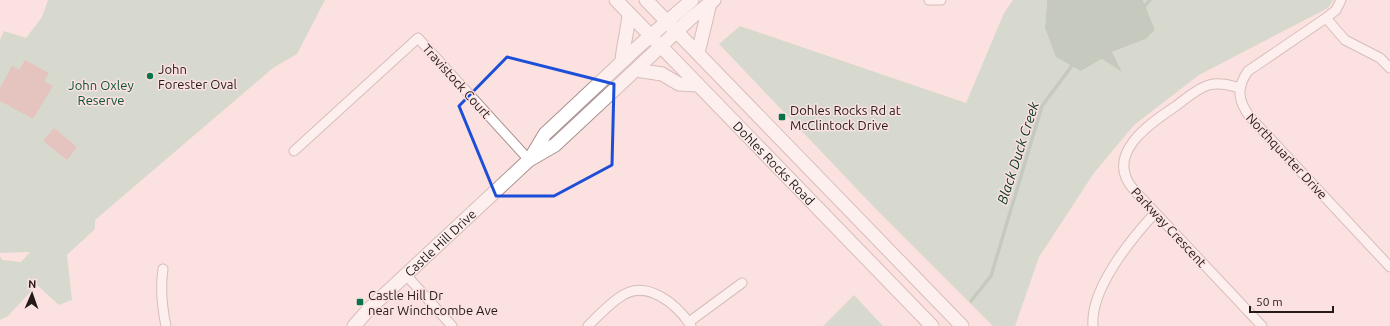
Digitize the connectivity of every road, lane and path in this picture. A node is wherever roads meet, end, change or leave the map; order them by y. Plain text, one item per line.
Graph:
1 (616, 0) edge
2 (646, 0) edge
3 (689, 0) edge
4 (929, 0) edge
5 (941, 0) edge
6 (1341, 0) edge
7 (712, 1) edge
8 (629, 14) junction
9 (1326, 18) junction
10 (666, 20) junction
11 (677, 31) junction
12 (650, 36) junction
13 (660, 47) junction
14 (698, 53) junction
15 (622, 61) junction
16 (1390, 68) edge
17 (636, 70) junction
18 (698, 85) junction
19 (1240, 88) junction
20 (294, 151) dead end
21 (529, 160) junction
22 (1155, 213) junction
23 (1390, 266) edge
24 (163, 270) dead end
25 (406, 275) junction
26 (742, 283) dead end
27 (690, 324) edge
28 (166, 326) edge
29 (354, 326) edge
30 (452, 326) edge
31 (588, 326) edge
32 (932, 326) edge
33 (962, 326) edge
34 (1093, 326) edge
35 (1262, 326) edge

1 - 8 main road, Dohles Rocks Road
2 - 10 main road, Dohles Rocks Road
3 - 10 main road, Castle Hill Drive
4 - 5 street
6 - 9 street
7 - 11 main road, Castle Hill Drive
7 - 14 main road
8 - 12 main road, Dohles Rocks Road
8 - 15 main road
9 - 16 street
9 - 19 street
10 - 11 main road, Dohles Rocks Road
10 - 12 main road, Castle Hill Drive
11 - 13 main road, Castle Hill Drive
11 - 14 main road, Dohles Rocks Road
12 - 13 main road, Dohles Rocks Road
12 - 15 main road, Castle Hill Drive
13 - 17 main road, Castle Hill Drive
13 - 18 main road, Dohles Rocks Road
14 - 33 main road, Dohles Rocks Road
15 - 21 main road, Castle Hill Drive
17 - 18 main road
17 - 21 main road, Castle Hill Drive
18 - 32 main road, Dohles Rocks Road
19 - 22 street, Parkway Crescent
19 - 23 street, Northquarter Drive
20 - 21 street, Travistock Court
21 - 25 main road, Castle Hill Drive
22 - 34 street
22 - 35 street, Parkway Crescent
24 - 28 street
25 - 29 main road, Castle Hill Drive
25 - 30 street
26 - 27 street
27 - 31 street

